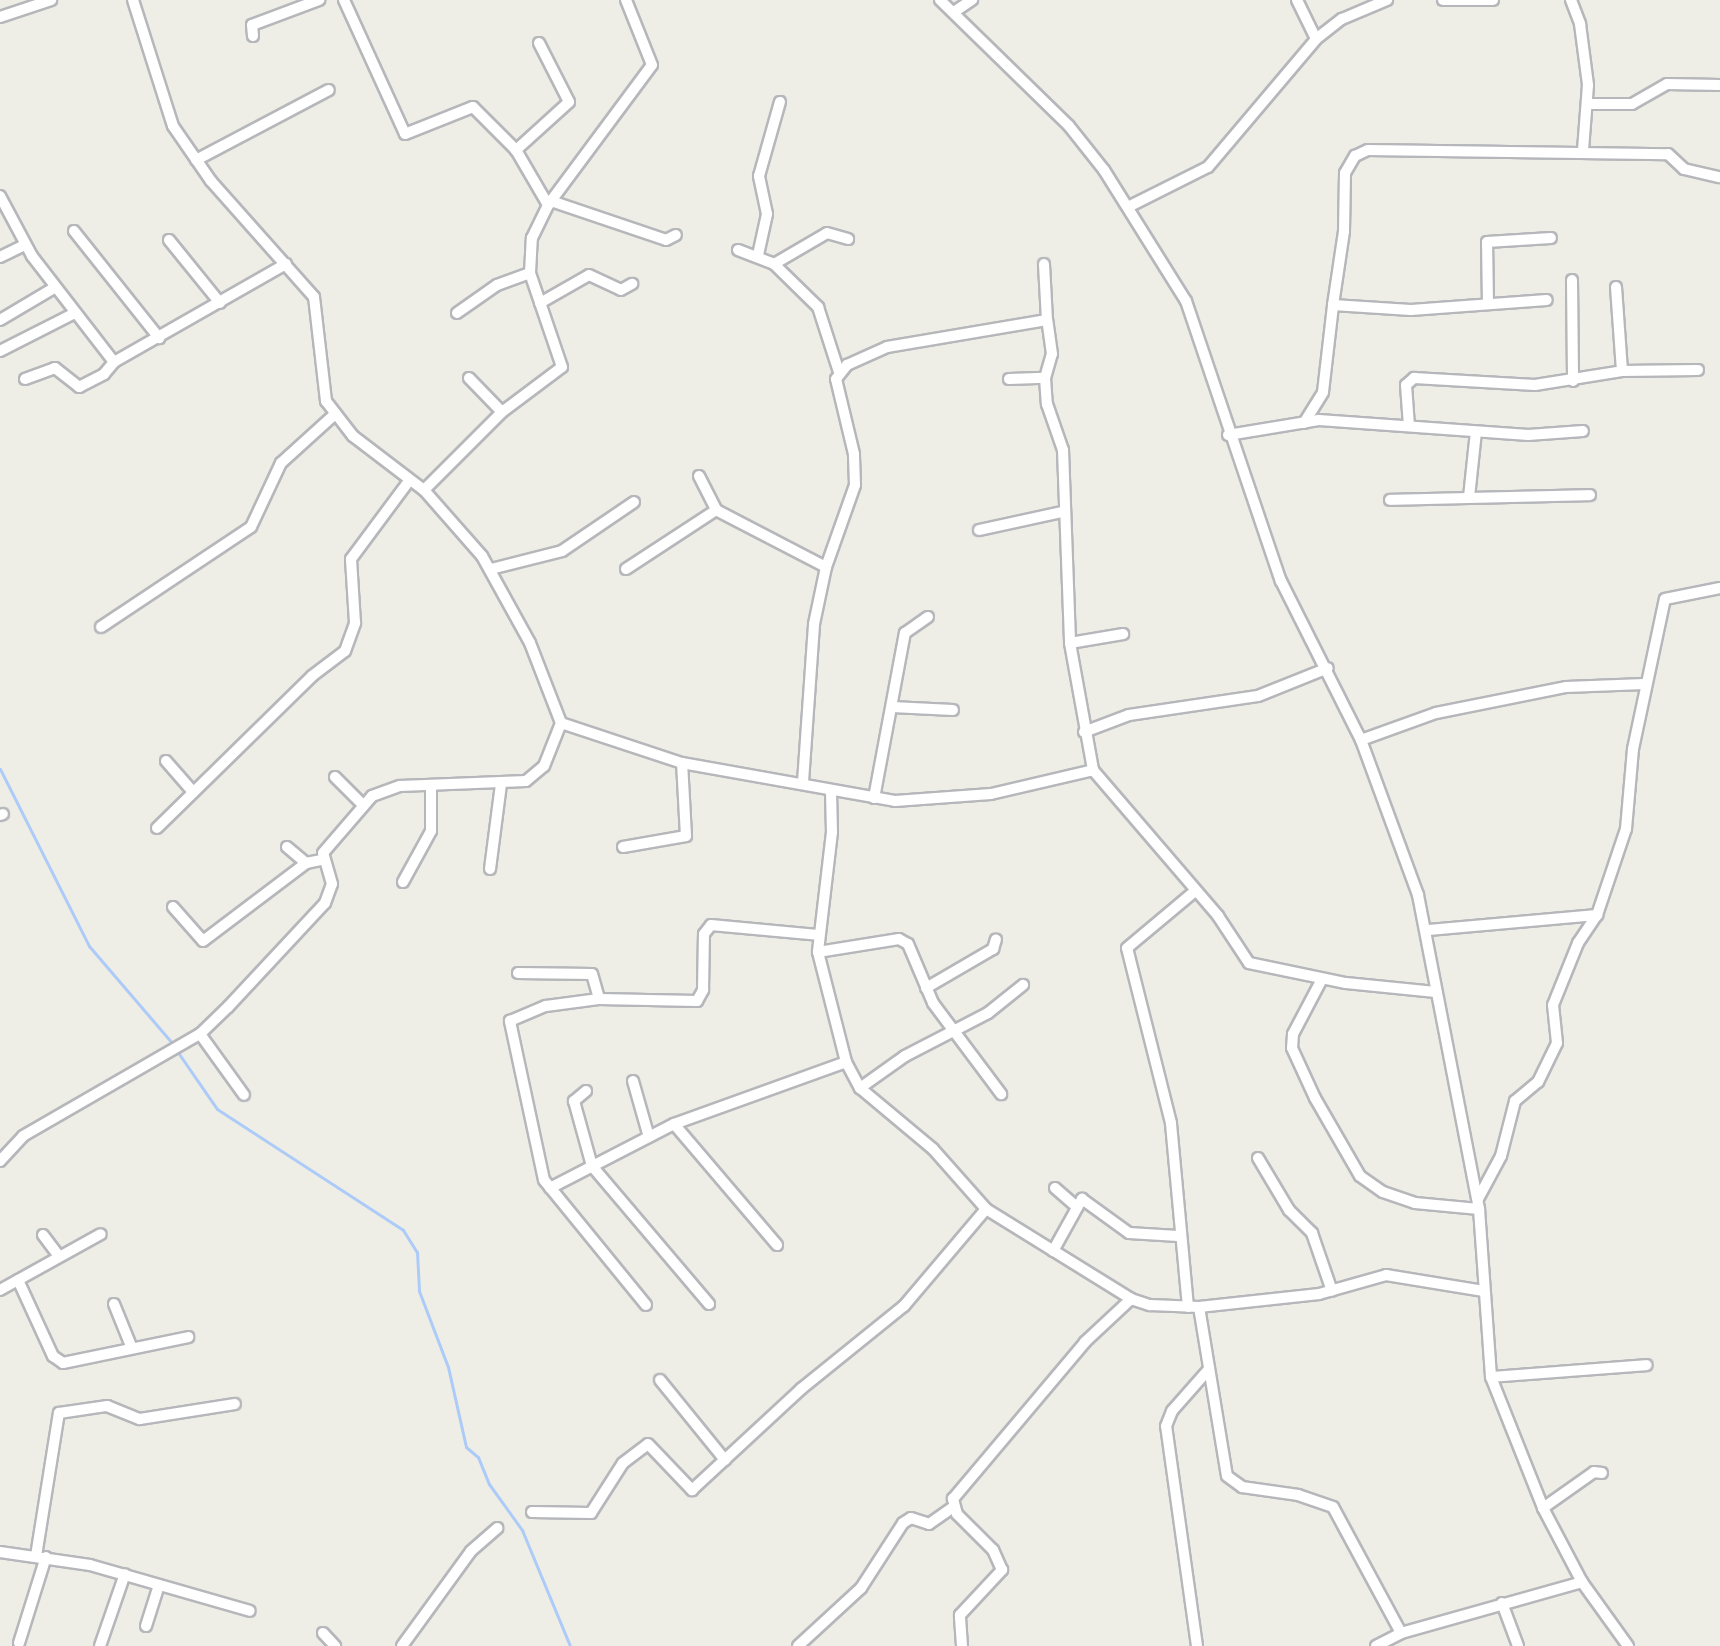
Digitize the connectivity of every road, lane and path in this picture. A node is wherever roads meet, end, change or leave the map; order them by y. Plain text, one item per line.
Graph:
1 (51, 0) edge
2 (133, 0) edge
3 (319, 0) edge
4 (626, 0) edge
5 (940, 0) edge
6 (972, 0) edge
7 (1297, 0) edge
8 (1387, 0) edge
9 (1443, 0) edge
10 (1493, 0) edge
11 (1571, 0) edge
12 (349, 1) edge
13 (954, 12) junction
14 (0, 17) edge
15 (253, 36) dead end
16 (1316, 39) junction
17 (539, 43) dead end
18 (1720, 85) edge
19 (329, 90) dead end
20 (780, 102) dead end
21 (1587, 104) junction
22 (516, 150) junction
23 (1583, 150) junction
24 (196, 160) junction
25 (1720, 177) edge
26 (0, 196) edge
27 (549, 203) junction
28 (1128, 207) junction
29 (74, 231) dead end
30 (676, 235) dead end
31 (1551, 238) dead end
32 (848, 239) dead end
33 (169, 240) dead end
34 (25, 245) junction
35 (738, 250) dead end
36 (758, 255) junction
37 (0, 257) edge
38 (286, 264) junction
39 (774, 264) junction
40 (1044, 264) dead end
41 (530, 273) junction
42 (1572, 280) dead end
43 (632, 284) dead end
44 (1616, 287) dead end
45 (54, 288) junction
46 (1547, 300) dead end
47 (220, 303) junction
48 (540, 303) junction
49 (1488, 304) junction
50 (1333, 305) junction
51 (457, 313) dead end
52 (73, 314) junction
53 (0, 320) edge
54 (1047, 320) junction
55 (159, 338) junction
56 (0, 351) edge
57 (114, 362) junction
58 (1698, 370) dead end
59 (1622, 371) junction
60 (839, 372) junction
61 (469, 378) dead end
62 (1045, 378) junction
63 (25, 379) dead end
64 (1009, 379) dead end
65 (1573, 381) junction
66 (502, 412) junction
67 (335, 414) junction
68 (1304, 423) junction
69 (1409, 426) junction
70 (1583, 431) dead end
71 (1476, 432) junction
72 (1228, 435) junction
73 (699, 476) dead end
74 (409, 481) junction
75 (424, 490) junction
76 (1590, 495) dead end
77 (1469, 497) junction
78 (1390, 500) dead end
79 (634, 502) dead end
80 (716, 510) junction
81 (1062, 512) junction
82 (979, 530) dead end
83 (826, 567) junction
84 (491, 569) junction
85 (626, 569) dead end
86 (1720, 588) edge
87 (928, 617) dead end
88 (101, 627) dead end
89 (1123, 634) dead end
90 (1070, 643) junction
91 (1328, 668) junction
92 (1644, 684) junction
93 (892, 707) junction
94 (953, 710) dead end
95 (561, 723) junction
96 (1084, 732) junction
97 (1361, 740) junction
98 (166, 761) dead end
99 (682, 763) junction
100 (1093, 770) junction
101 (335, 777) dead end
102 (803, 782) junction
103 (501, 784) junction
104 (431, 786) junction
105 (193, 792) junction
106 (831, 792) junction
107 (874, 798) junction
108 (363, 805) junction
109 (157, 828) dead end
110 (287, 847) dead end
111 (623, 847) dead end
112 (322, 860) junction
113 (306, 863) junction
114 (490, 869) dead end
115 (403, 882) dead end
116 (1194, 892) junction
117 (173, 907) dead end
118 (1597, 915) junction
119 (1428, 930) junction
120 (818, 935) junction
121 (996, 939) dead end
122 (818, 952) junction
123 (518, 973) dead end
124 (1322, 979) junction
125 (1023, 985) dead end
126 (926, 988) junction
127 (1436, 992) junction
128 (599, 999) junction
129 (200, 1034) junction
130 (953, 1034) junction
131 (846, 1062) junction
132 (633, 1081) dead end
133 (860, 1088) junction
134 (586, 1091) dead end
135 (1001, 1094) dead end
136 (244, 1095) dead end
137 (674, 1124) junction
138 (649, 1137) junction
139 (1258, 1158) dead end
140 (0, 1161) edge
141 (592, 1166) junction
142 (550, 1188) junction
143 (1055, 1188) dead end
144 (1478, 1204) junction
145 (1077, 1207) junction
146 (986, 1209) junction
147 (101, 1234) dead end
148 (43, 1235) dead end
149 (1178, 1236) junction
150 (777, 1245) dead end
151 (1053, 1251) junction
152 (59, 1256) junction
153 (18, 1280) junction
154 (0, 1290) edge
155 (1332, 1291) junction
156 (1484, 1291) junction
157 (1131, 1299) junction
158 (114, 1304) dead end
159 (709, 1304) dead end
160 (646, 1305) dead end
161 (1194, 1307) junction
162 (188, 1337) dead end
163 (131, 1346) junction
164 (1647, 1365) dead end
165 (1209, 1369) junction
166 (1491, 1377) junction
167 (660, 1380) dead end
168 (235, 1404) dead end
169 (725, 1460) junction
170 (1602, 1473) dead end
171 (953, 1507) junction
172 (1543, 1508) junction
173 (532, 1512) dead end
174 (497, 1528) dead end
175 (0, 1552) edge
176 (41, 1556) junction
177 (125, 1574) junction
178 (1582, 1582) junction
179 (159, 1585) junction
180 (1502, 1603) junction
181 (250, 1611) dead end
182 (146, 1626) dead end
183 (323, 1633) dead end
184 (1401, 1633) junction
185 (19, 1643) dead end
186 (100, 1646) edge
187 (335, 1646) edge
188 (402, 1646) edge
189 (798, 1646) edge
190 (962, 1646) edge
191 (1197, 1646) edge
192 (1376, 1646) edge
193 (1518, 1646) edge
194 (1628, 1646) edge

1 - 14 street
2 - 24 street
3 - 15 street
4 - 27 street
5 - 13 street
6 - 13 street
7 - 16 street
8 - 16 street
9 - 10 street
11 - 21 street
12 - 22 street
13 - 28 street
16 - 28 street
17 - 22 street
18 - 21 street
19 - 24 street
20 - 36 street
21 - 23 street
22 - 27 street
23 - 25 street
23 - 50 street
24 - 38 street
26 - 34 street
27 - 30 street
27 - 41 street
28 - 72 street
29 - 55 street
31 - 49 street
32 - 39 street
33 - 47 street
34 - 37 street
34 - 45 street
35 - 36 street
36 - 39 street
38 - 47 street
38 - 67 street
39 - 60 street
40 - 54 street
41 - 48 street
41 - 51 street
42 - 65 street
43 - 48 street
44 - 59 street
45 - 52 street
45 - 53 street
46 - 49 street
47 - 55 street
48 - 66 street
49 - 50 street
50 - 68 street
52 - 56 street
52 - 57 street
54 - 60 street
54 - 62 street
55 - 57 street
57 - 63 street
58 - 59 street
59 - 65 street
60 - 83 street
61 - 66 street
62 - 64 street
62 - 81 street
65 - 69 street
66 - 75 street
67 - 74 street
67 - 88 street
68 - 69 street
68 - 72 street
69 - 71 street
70 - 71 street
71 - 77 street
72 - 91 street
73 - 80 street
74 - 75 street
74 - 105 street
75 - 84 street
76 - 77 street
77 - 78 street
79 - 84 street
80 - 83 street
80 - 85 street
81 - 82 street
81 - 90 street
83 - 102 street
84 - 95 street
86 - 92 street
87 - 93 street
89 - 90 street
90 - 96 street
91 - 96 street
91 - 97 street
92 - 97 street
92 - 118 street
93 - 94 street
93 - 107 street
95 - 99 street
95 - 103 street
96 - 100 street
97 - 119 street
98 - 105 street
99 - 102 street
99 - 111 street
100 - 107 street
100 - 116 street
101 - 108 street
102 - 106 street
103 - 104 street
103 - 114 street
104 - 108 street
104 - 115 street
105 - 109 street
106 - 107 street
106 - 120 street
108 - 112 street
110 - 113 street
112 - 113 street
112 - 129 street
113 - 117 street
116 - 124 street
116 - 149 street
118 - 119 street
118 - 144 street
119 - 127 street
120 - 122 street
120 - 128 street
121 - 126 street
122 - 126 street
122 - 131 street
123 - 128 street
124 - 127 street
124 - 144 street
125 - 130 street
126 - 130 street
127 - 144 street
128 - 142 street
129 - 136 street
129 - 140 street
130 - 133 street
130 - 135 street
131 - 133 street
131 - 137 street
132 - 138 street
133 - 146 street
134 - 141 street
137 - 138 street
137 - 150 street
138 - 141 street
139 - 155 street
141 - 142 street
141 - 159 street
142 - 160 street
143 - 145 street
144 - 156 street
145 - 149 street
145 - 151 street
146 - 151 street
146 - 169 street
147 - 152 street
148 - 152 street
149 - 161 street
151 - 157 street
152 - 153 street
153 - 154 street
153 - 163 street
155 - 156 street
155 - 161 street
156 - 166 street
157 - 161 street
157 - 171 street
158 - 163 street
161 - 165 street
162 - 163 street
164 - 166 street
165 - 184 street
165 - 191 street
166 - 172 street
167 - 169 street
168 - 176 street
169 - 173 street
170 - 172 street
171 - 189 street
171 - 190 street
172 - 178 street
174 - 188 street
175 - 176 street
176 - 177 street
176 - 185 street
177 - 179 street
177 - 186 street
178 - 180 street
178 - 194 street
179 - 181 street
179 - 182 street
180 - 184 street
180 - 193 street
183 - 187 street
184 - 192 street

